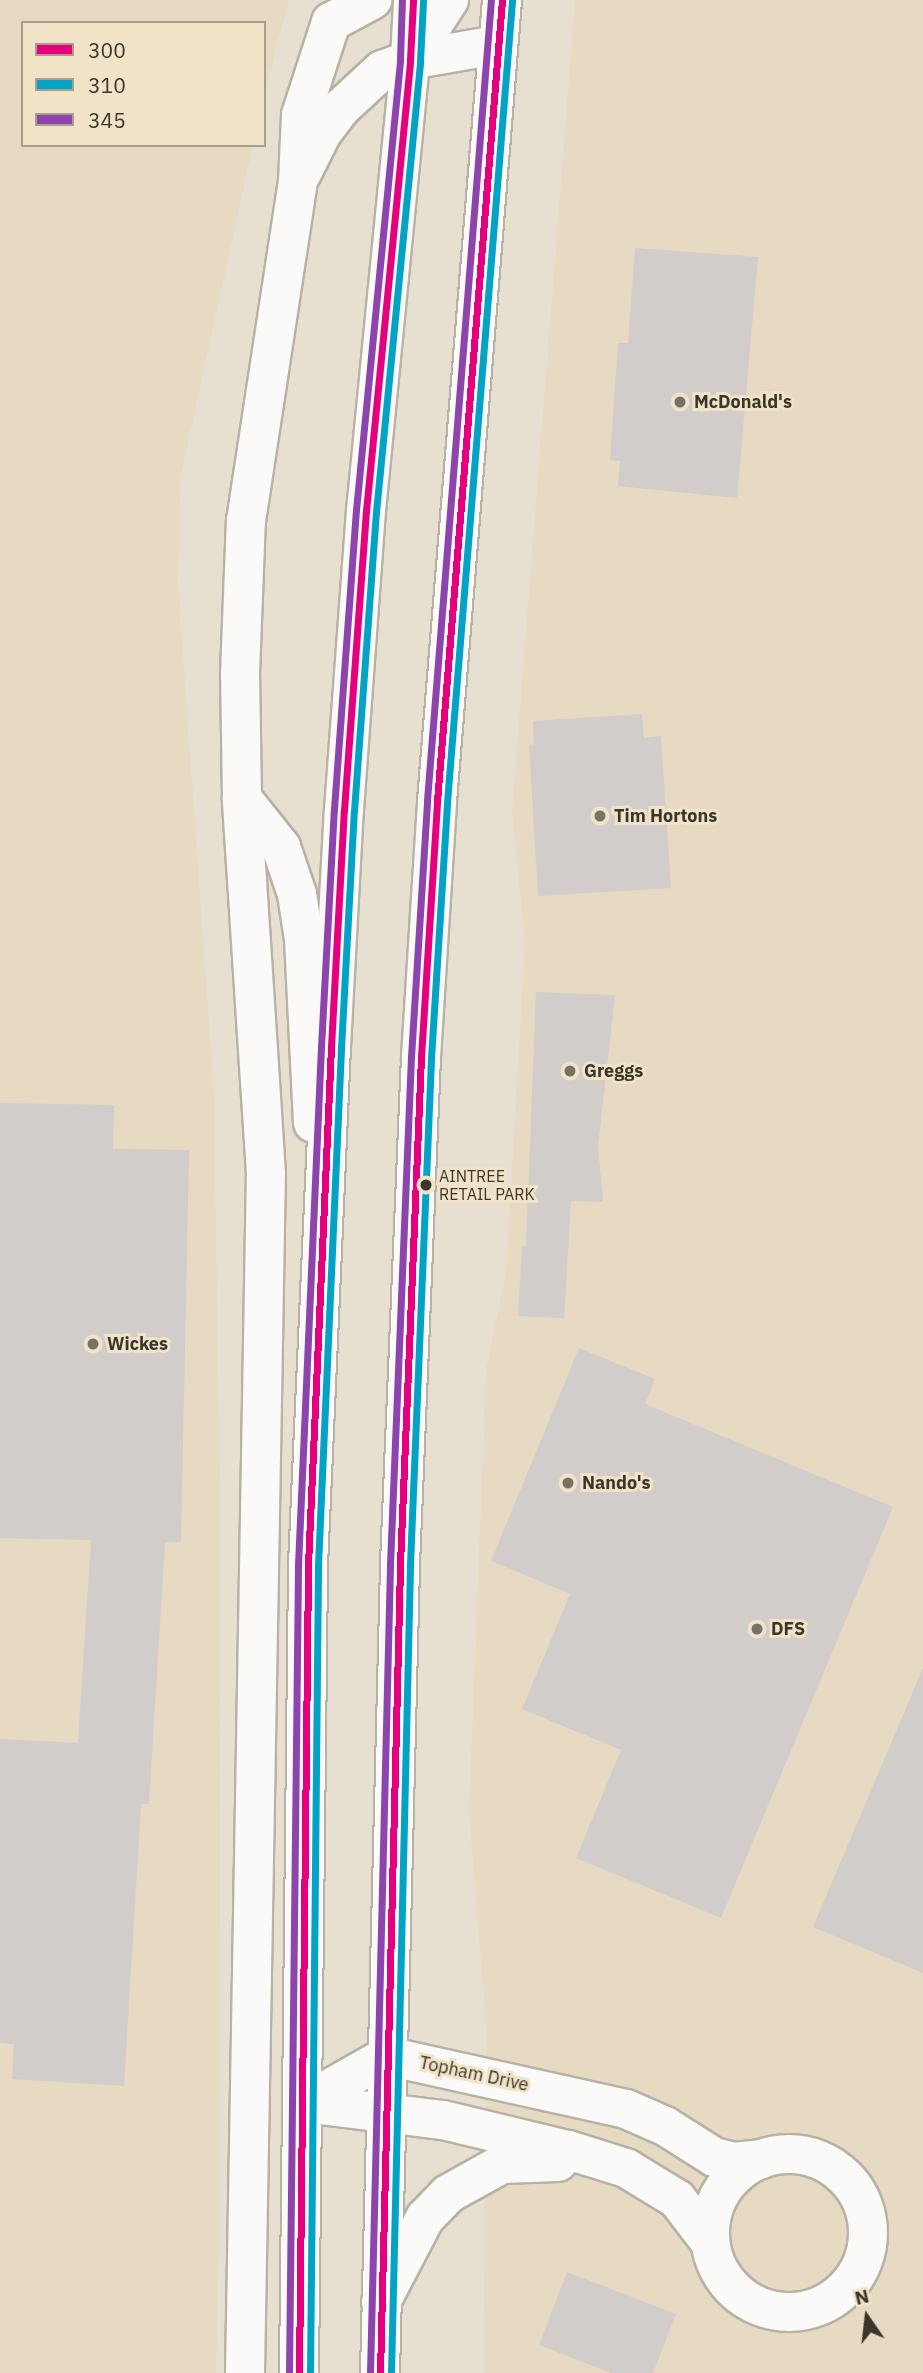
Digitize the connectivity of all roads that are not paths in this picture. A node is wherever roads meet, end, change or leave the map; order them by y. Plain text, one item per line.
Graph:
1 (372, 0) edge
2 (413, 0) edge
3 (449, 0) edge
4 (502, 0) edge
5 (497, 46) junction
6 (411, 60) junction
7 (298, 181) junction
8 (242, 798) junction
9 (321, 1282) junction
10 (387, 2056) junction
11 (304, 2103) junction
12 (385, 2112) junction
13 (761, 2159) junction
14 (626, 2168) junction
15 (710, 2242) junction
16 (382, 2302) junction
17 (245, 2373) edge
18 (299, 2373) edge
19 (380, 2373) edge

1 - 7 main road
2 - 6 main road
3 - 6 main road
4 - 5 main road
5 - 6 main road
5 - 10 main road
6 - 7 main road
6 - 9 main road
7 - 8 main road
8 - 9 main road
8 - 17 main road
9 - 11 main road
10 - 11 main road
10 - 12 main road
10 - 13 main road, Topham Drive
11 - 12 main road
11 - 18 main road
12 - 14 main road
12 - 16 main road
13 - 15 main road
13 - 15 main road
14 - 15 main road
14 - 16 main road
16 - 19 main road

